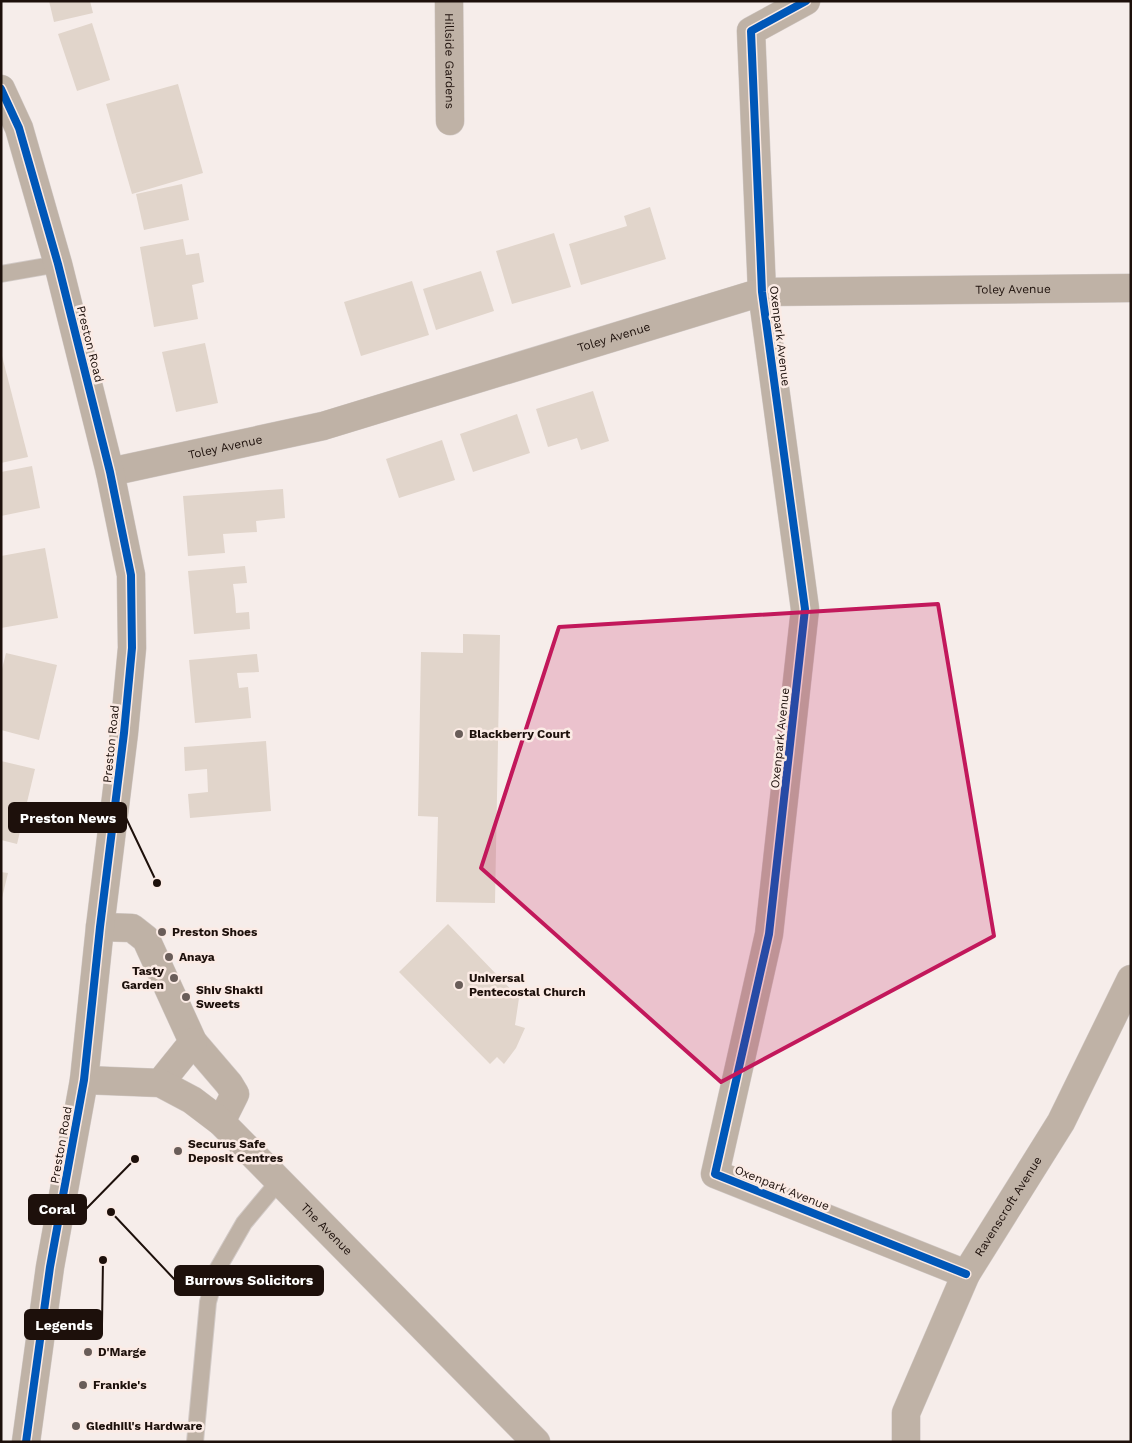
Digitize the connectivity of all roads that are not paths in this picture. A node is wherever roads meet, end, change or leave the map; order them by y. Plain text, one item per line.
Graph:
1 (449, 1) edge
2 (806, 1) edge
3 (1, 90) edge
4 (450, 121) dead end
5 (58, 264) junction
6 (1, 274) edge
7 (1131, 288) edge
8 (762, 292) junction
9 (110, 472) junction
10 (100, 927) junction
11 (1131, 979) edge
12 (193, 1042) junction
13 (84, 1080) junction
14 (160, 1083) junction
15 (221, 1122) junction
16 (279, 1181) junction
17 (966, 1274) junction
18 (26, 1442) edge
19 (195, 1442) edge
20 (536, 1442) edge
21 (906, 1442) edge

1 - 4 street, Hillside Gardens
2 - 8 street, Oxenpark Avenue
3 - 5 street, Preston Road
5 - 6 lane
5 - 9 street, Preston Road
7 - 8 street, Toley Avenue
8 - 9 street, Toley Avenue
8 - 17 street, Oxenpark Avenue
9 - 10 street, Preston Road
10 - 12 street
10 - 13 street, Preston Road
11 - 17 street, Ravenscroft Avenue
12 - 14 street
12 - 15 street
13 - 14 street, The Avenue
13 - 18 street, Preston Road
14 - 15 street, The Avenue
15 - 16 street, The Avenue
16 - 19 lane
16 - 20 street, The Avenue
17 - 21 street, Ravenscroft Avenue

